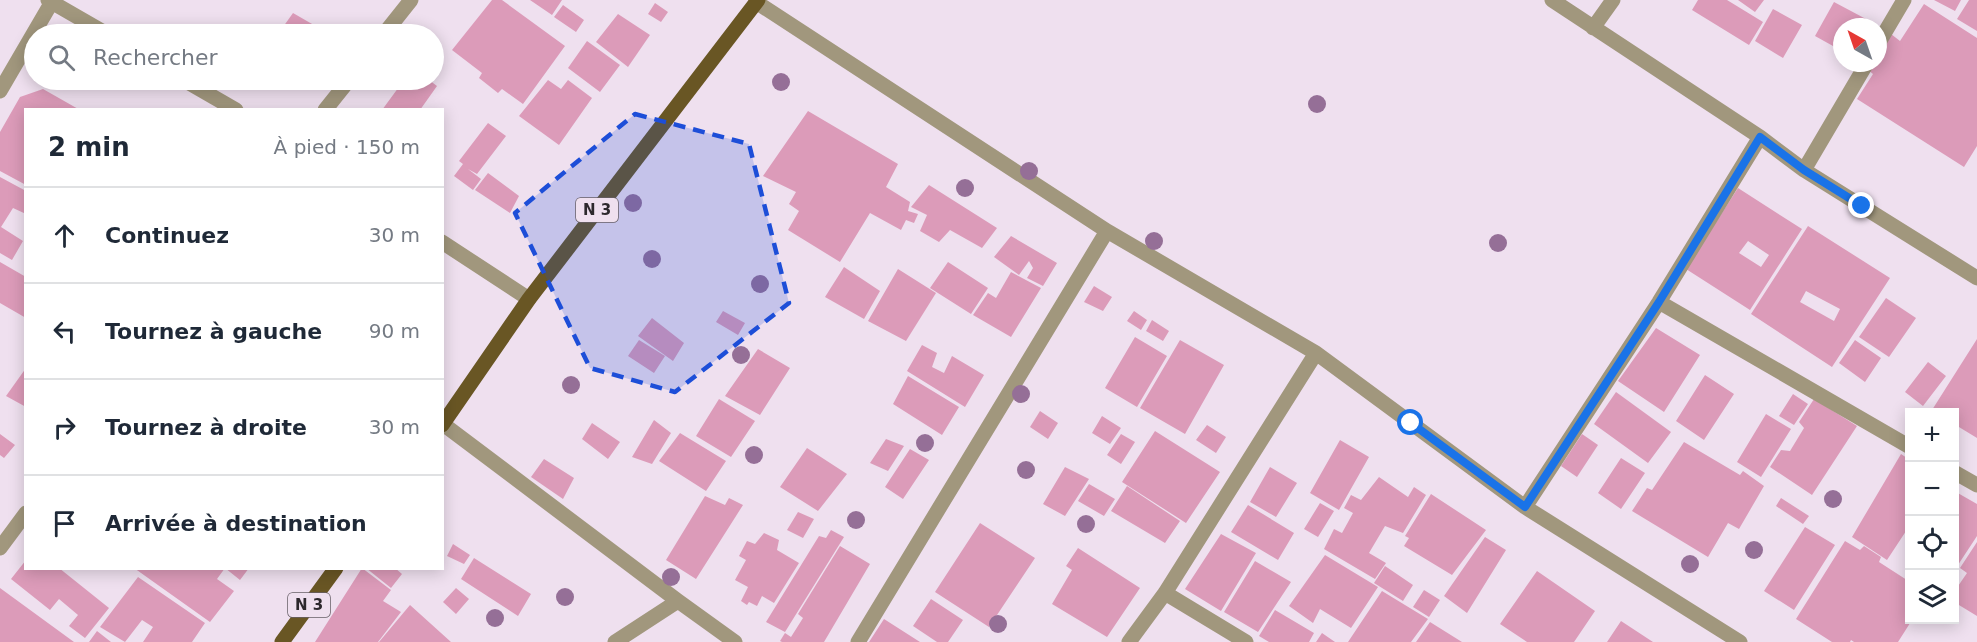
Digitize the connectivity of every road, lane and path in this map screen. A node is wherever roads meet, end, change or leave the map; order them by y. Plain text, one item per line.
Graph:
1 (411, 0) edge
2 (1552, 0) edge
3 (1613, 0) edge
4 (1904, 0) edge
5 (51, 1) edge
6 (757, 1) edge
7 (38, 24) edge
8 (90, 24) edge
9 (392, 24) edge
10 (1593, 28) junction
11 (1887, 29) edge
12 (24, 48) edge
13 (1862, 72) edge
14 (0, 90) edge
15 (201, 90) edge
16 (341, 90) edge
17 (233, 108) edge
18 (327, 108) edge
19 (1760, 137) junction
20 (1804, 170) junction
21 (1107, 231) junction
22 (444, 243) edge
23 (1977, 278) edge
24 (529, 299) junction
25 (1659, 302) junction
26 (1316, 353) junction
27 (444, 424) edge
28 (444, 426) edge
29 (1905, 444) edge
30 (1959, 475) edge
31 (1977, 485) edge
32 (1525, 507) junction
33 (24, 516) edge
34 (0, 548) edge
35 (335, 570) edge
36 (1165, 593) junction
37 (678, 601) junction
38 (282, 642) edge
39 (615, 642) edge
40 (735, 642) edge
41 (858, 642) edge
42 (1130, 642) edge
43 (1246, 642) edge
44 (1740, 642) edge

1 - 9 street
2 - 10 street
3 - 10 street
4 - 11 street
5 - 7 street
5 - 8 street
6 - 21 street
6 - 24 main road, N 3
10 - 19 street
12 - 14 street
13 - 20 street
15 - 17 street
16 - 18 street
19 - 20 street
19 - 25 street
20 - 23 street
21 - 26 street
21 - 41 street
22 - 24 street
24 - 27 main road, N 3
25 - 29 street
25 - 32 street
26 - 32 street
26 - 36 street
28 - 37 street
30 - 31 street
32 - 44 street
33 - 34 street
35 - 38 main road, N 3
36 - 42 street
36 - 43 street
37 - 39 street
37 - 40 street

